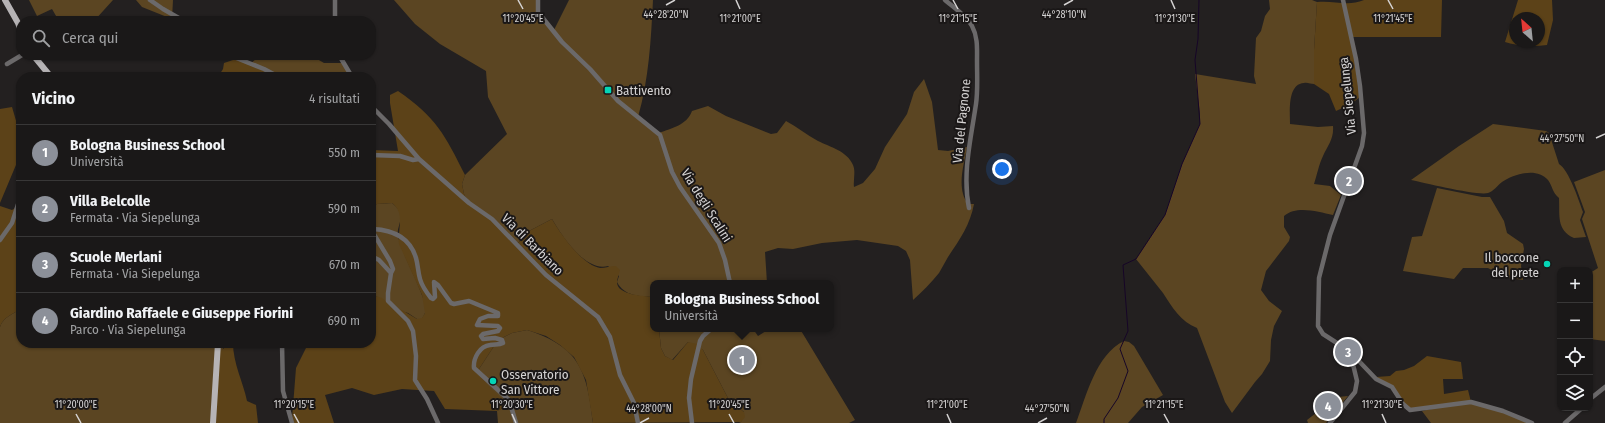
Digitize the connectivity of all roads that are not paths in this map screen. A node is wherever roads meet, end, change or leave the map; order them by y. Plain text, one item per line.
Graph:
1 (5, 0) edge
2 (150, 0) edge
3 (335, 0) edge
4 (538, 0) edge
5 (945, 0) edge
6 (1343, 0) edge
7 (175, 16) edge
8 (335, 16) edge
9 (16, 19) edge
10 (16, 59) edge
11 (37, 60) edge
12 (242, 60) edge
13 (342, 60) edge
14 (7, 64) dead end
15 (47, 72) edge
16 (269, 72) edge
17 (349, 72) edge
18 (376, 111) edge
19 (376, 154) edge
20 (419, 159) junction
21 (969, 208) dead end
22 (16, 211) edge
23 (376, 230) edge
24 (376, 238) edge
25 (0, 240) edge
26 (376, 257) edge
27 (376, 258) edge
28 (379, 260) junction
29 (390, 273) junction
30 (729, 280) edge
31 (708, 332) edge
32 (218, 348) edge
33 (282, 348) edge
34 (1350, 356) junction
35 (1605, 387) edge
36 (1593, 397) edge
37 (1579, 411) edge
38 (213, 423) edge
39 (292, 423) edge
40 (438, 423) edge
41 (516, 423) edge
42 (638, 423) edge
43 (692, 423) edge
44 (1330, 423) edge
45 (1532, 423) edge
46 (1565, 423) edge

1 - 9 main road
2 - 7 street
3 - 8 street
4 - 30 street, Via degli Scalini
5 - 21 street, Via del Pagnone
6 - 34 street, Via Siepelunga
10 - 14 street
11 - 15 main road
12 - 16 street
13 - 17 street
18 - 20 street, Via di Barbiano
19 - 20 street
20 - 42 street, Via di Barbiano
22 - 25 street
23 - 41 street
24 - 29 street
26 - 28 street
27 - 28 street
28 - 29 street
29 - 40 street
31 - 43 street
32 - 38 main road
33 - 39 street
34 - 44 street
34 - 45 street, Via Siepelunga
35 - 36 street
37 - 46 street

